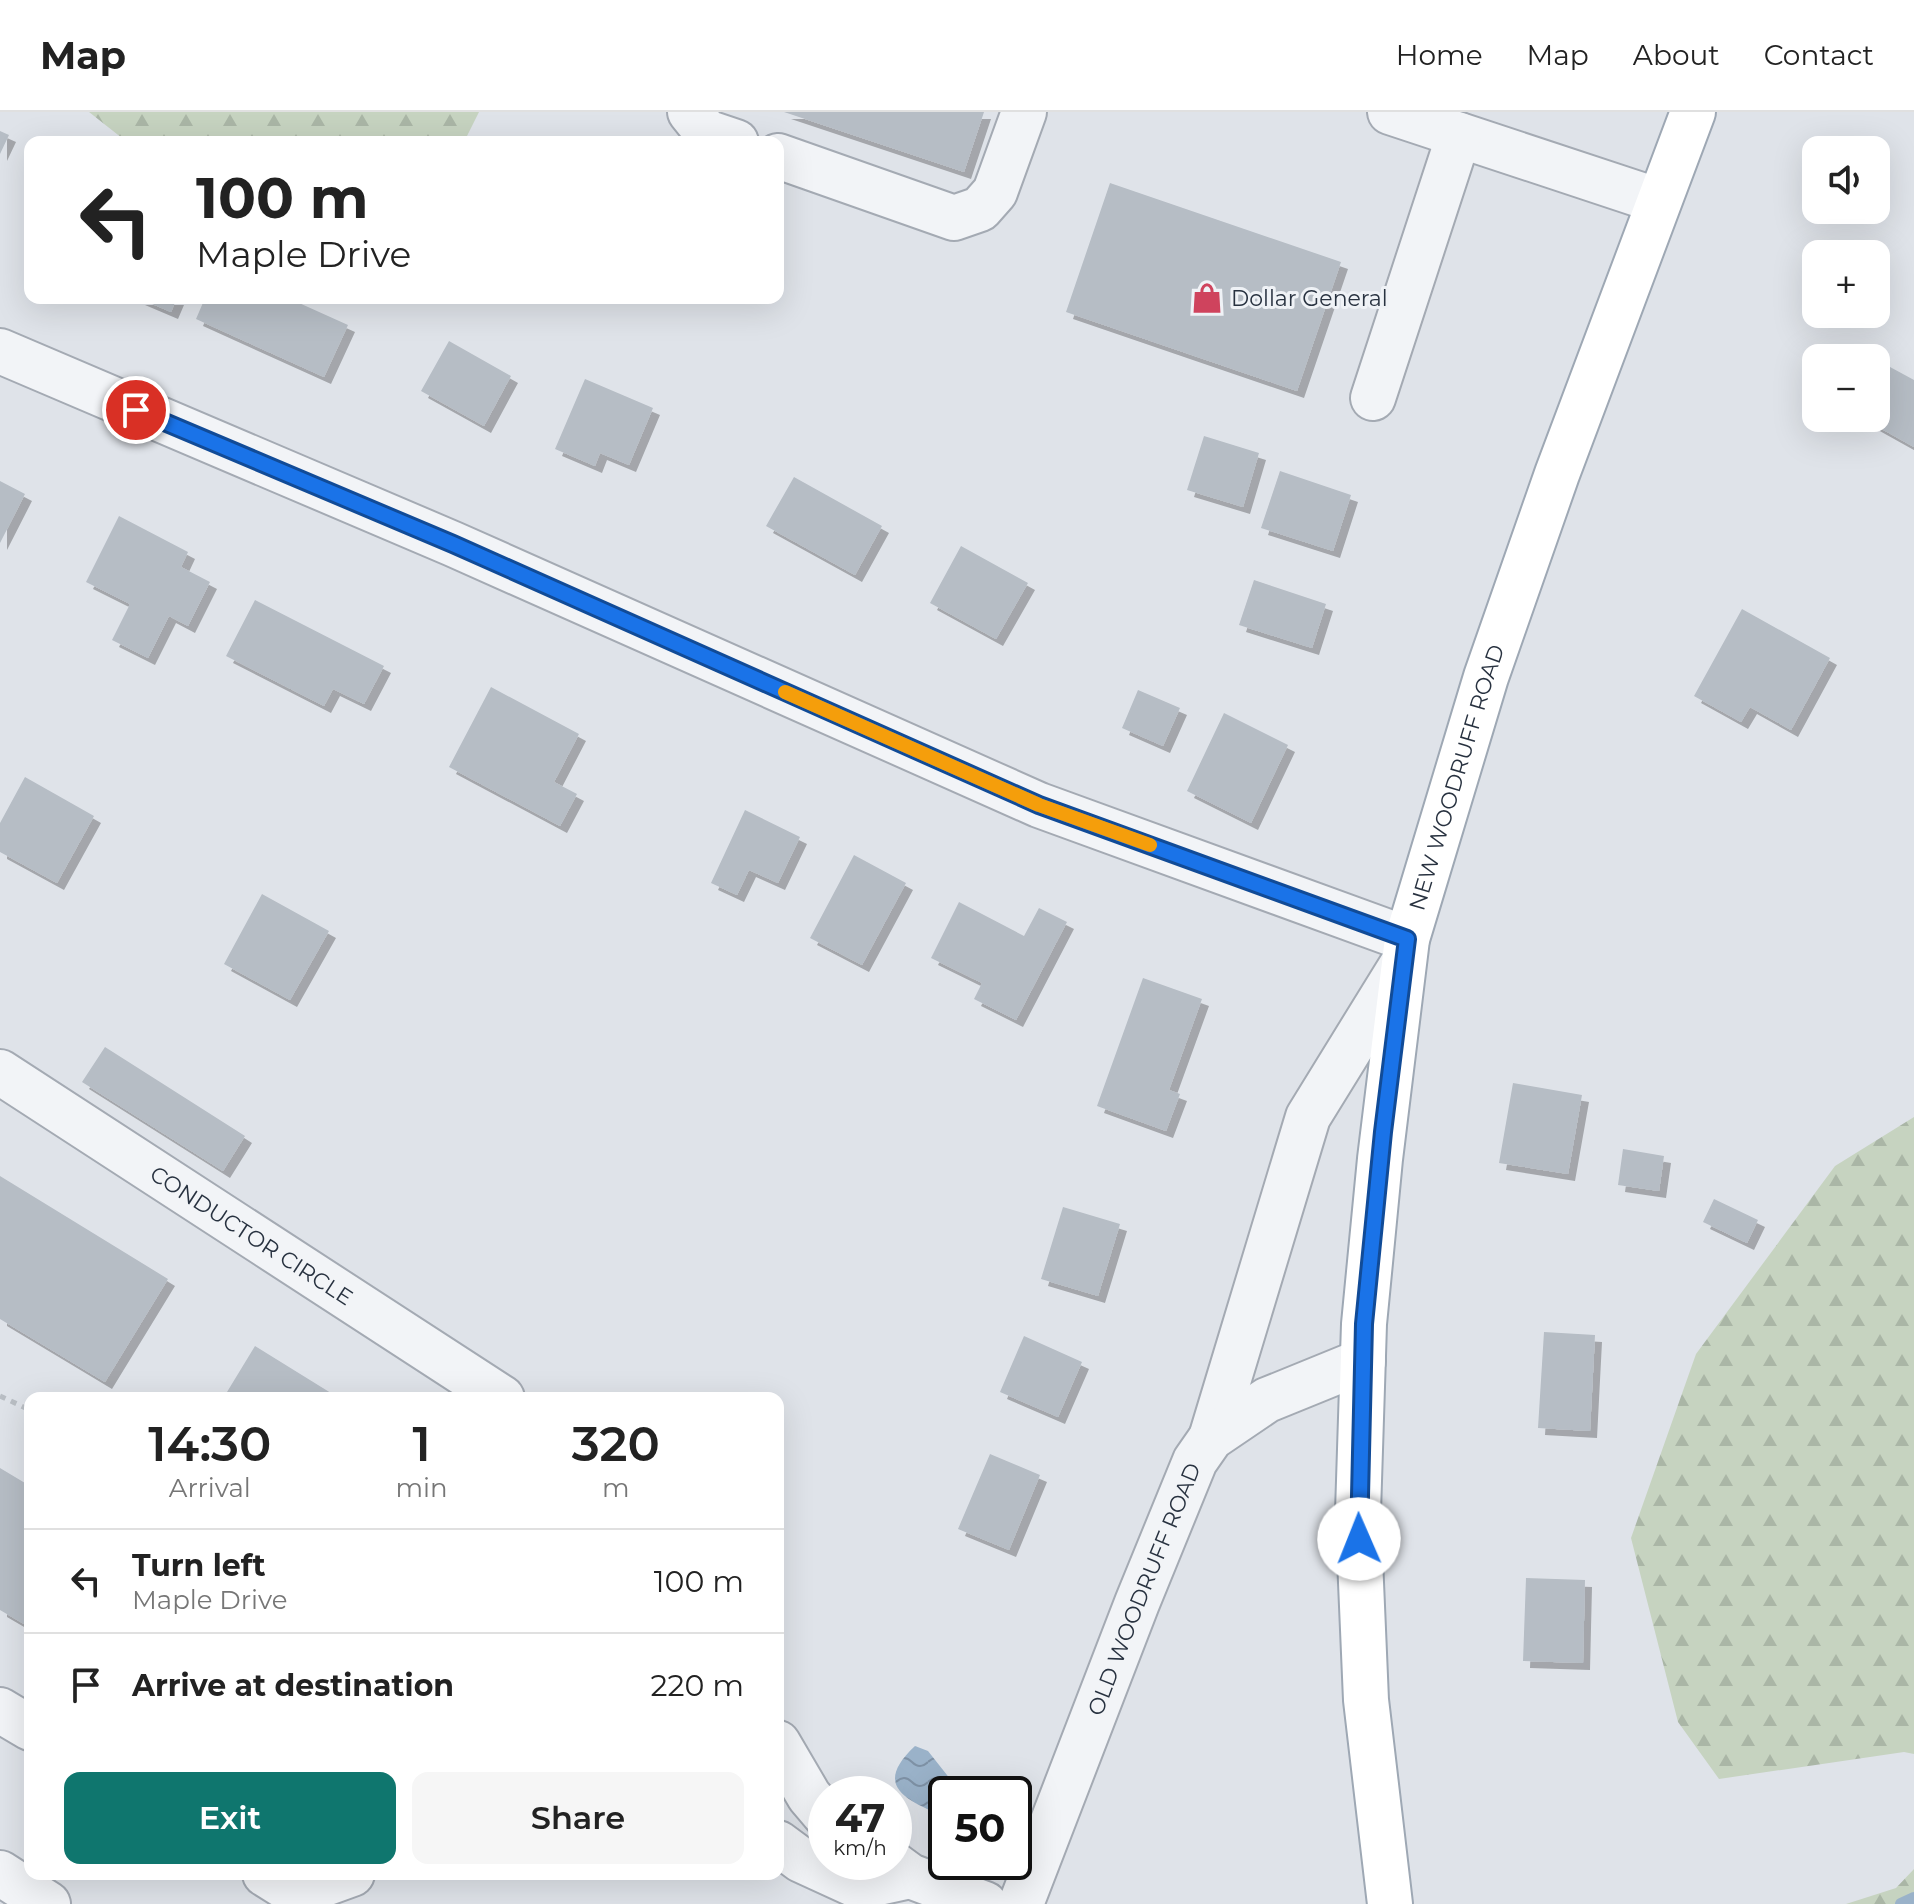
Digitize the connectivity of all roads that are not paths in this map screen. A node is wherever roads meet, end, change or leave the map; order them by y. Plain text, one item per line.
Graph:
1 (690, 112) edge
2 (1024, 112) edge
3 (1390, 112) edge
4 (1693, 112) edge
5 (1459, 135) junction
6 (718, 136) edge
7 (784, 158) edge
8 (1659, 201) junction
9 (0, 351) edge
10 (1373, 398) dead end
11 (1405, 951) junction
12 (0, 1072) edge
13 (1363, 1361) junction
14 (493, 1392) edge
15 (1211, 1438) junction
16 (0, 1710) edge
17 (24, 1724) edge
18 (784, 1753) edge
19 (808, 1794) edge
20 (784, 1847) edge
21 (808, 1863) edge
22 (0, 1873) edge
23 (912, 1874) edge
24 (275, 1880) edge
25 (336, 1880) edge
26 (845, 1880) edge
27 (876, 1880) edge
28 (48, 1904) edge
29 (985, 1904) edge
30 (1021, 1904) edge
31 (1390, 1904) edge

1 - 6 street
2 - 7 street
3 - 5 street
4 - 8 main road, NEW WOODRUFF ROAD
5 - 8 street
5 - 10 street
8 - 11 main road, NEW WOODRUFF ROAD
9 - 11 street
11 - 13 main road, NEW WOODRUFF ROAD
11 - 15 street
12 - 14 street, CONDUCTOR CIRCLE
13 - 15 street, OLD WOODRUFF ROAD
13 - 31 main road, NEW WOODRUFF ROAD
15 - 30 street, OLD WOODRUFF ROAD
16 - 17 street
18 - 19 street
20 - 21 street
22 - 28 street
23 - 29 street
24 - 25 street
26 - 27 street

